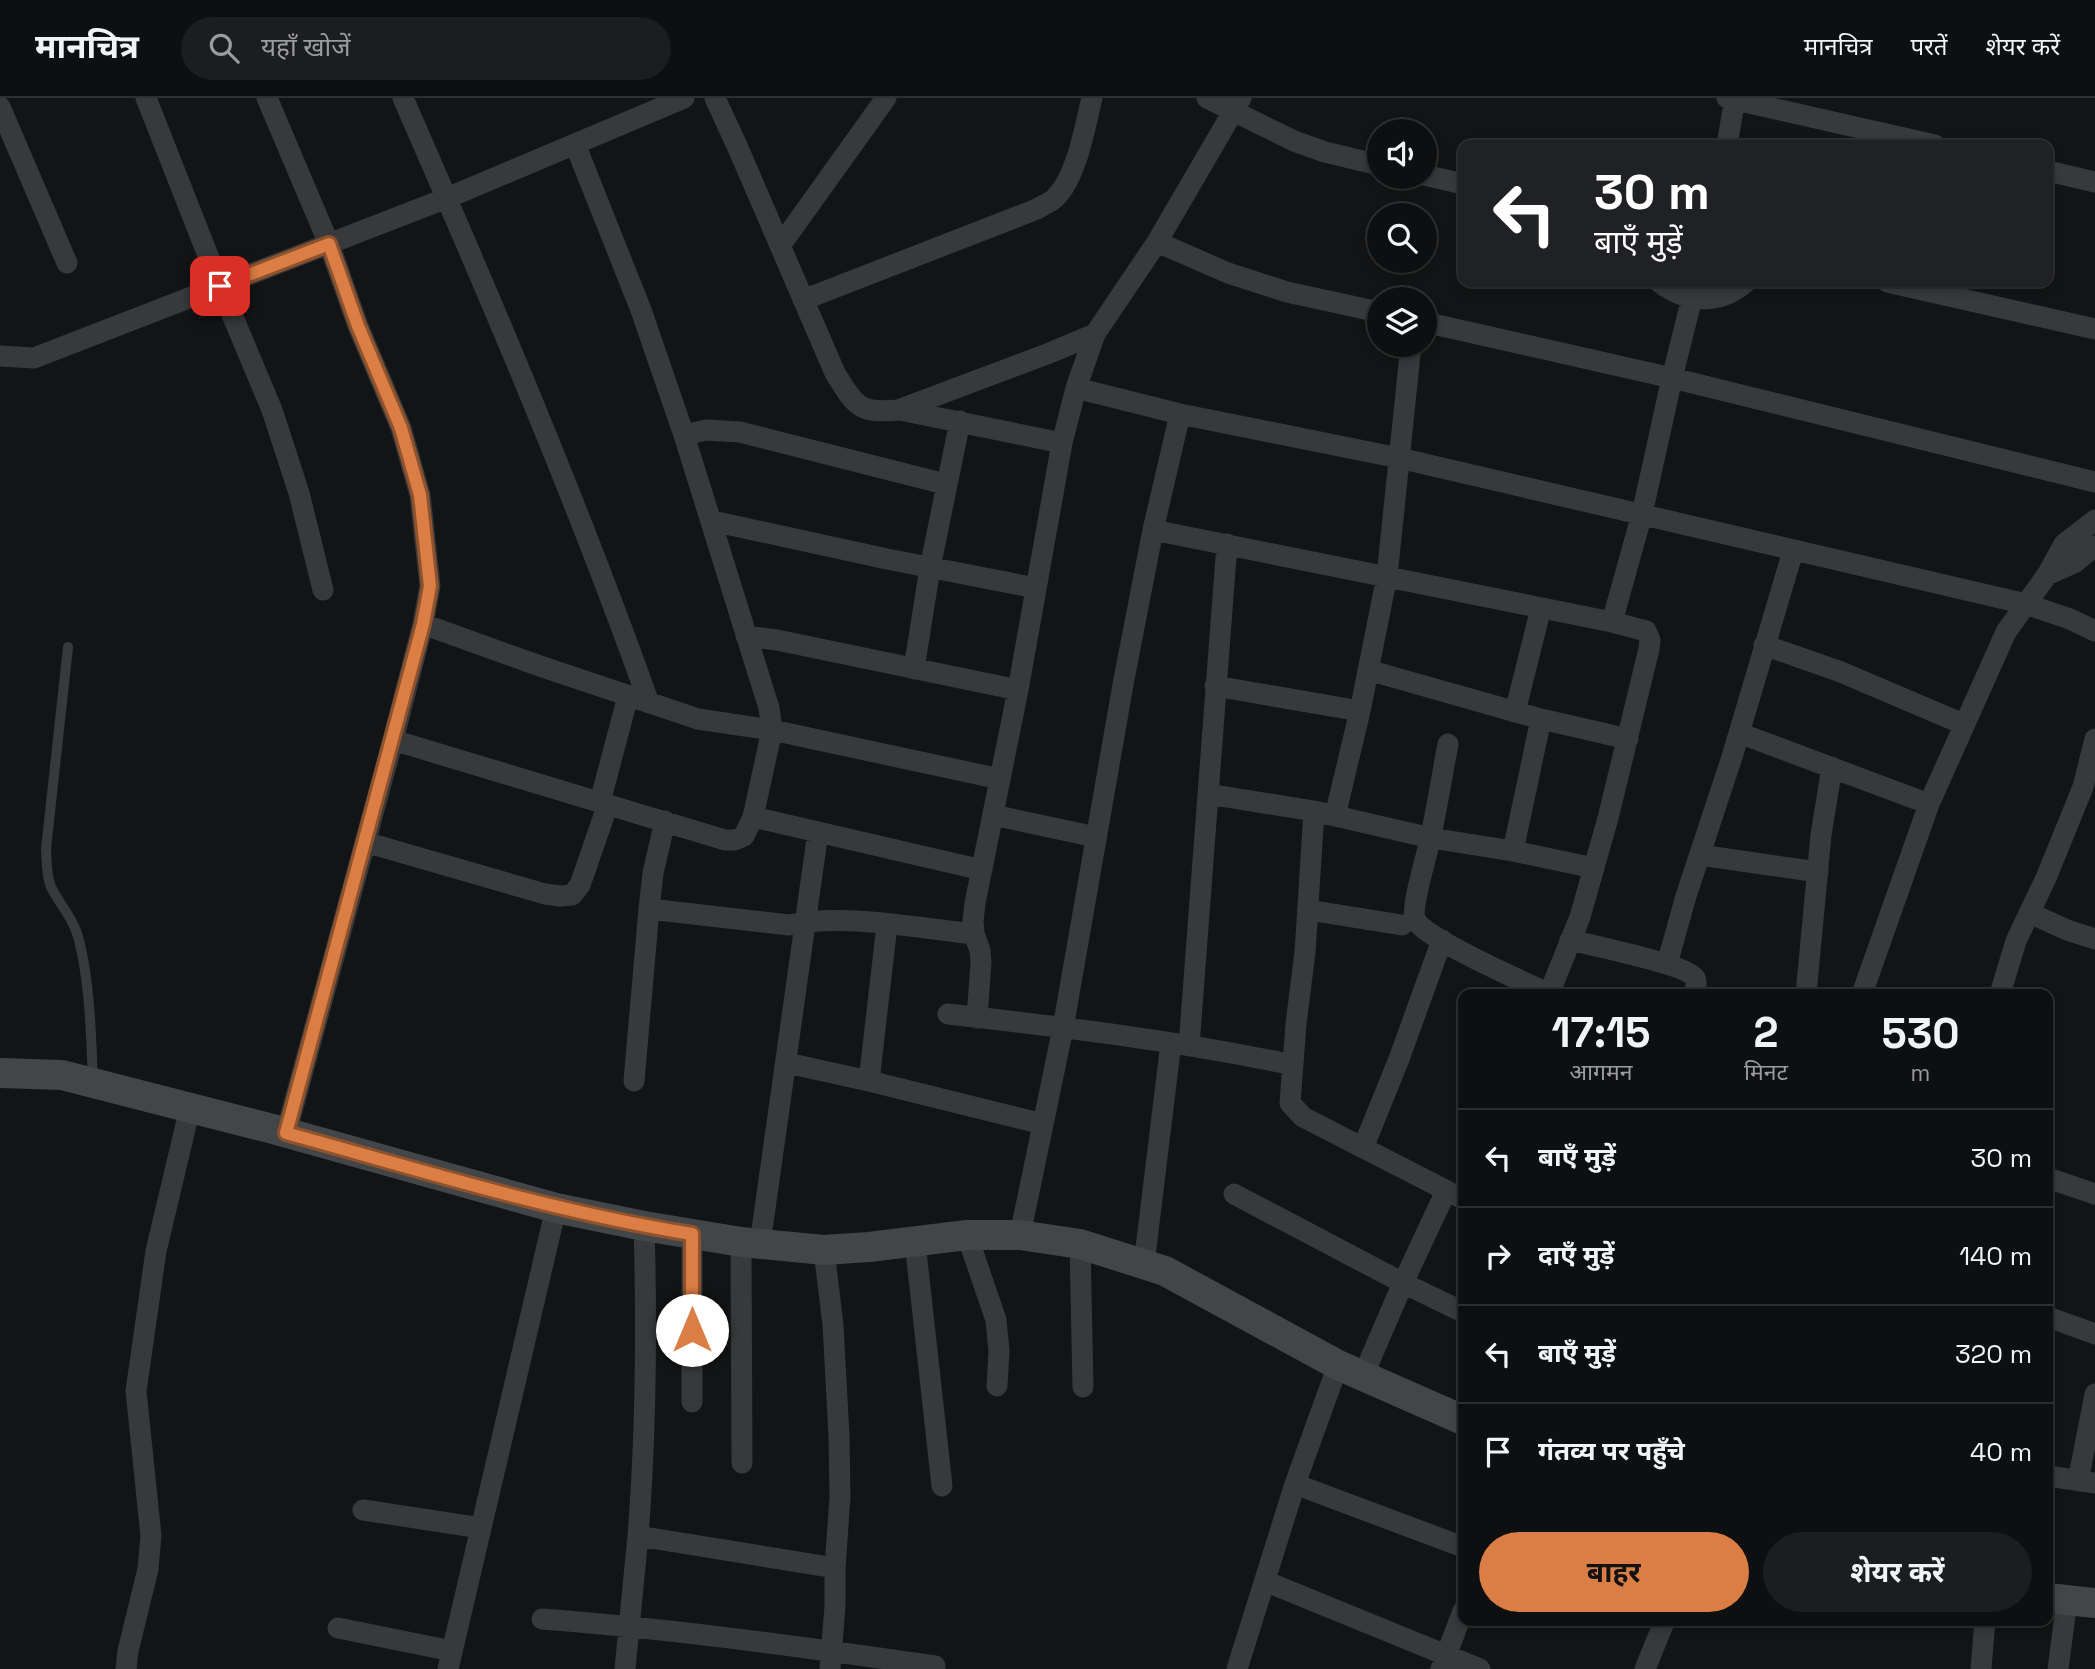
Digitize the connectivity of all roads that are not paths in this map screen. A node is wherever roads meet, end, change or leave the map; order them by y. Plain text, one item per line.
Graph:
1 (146, 98) edge
2 (267, 98) edge
3 (403, 98) edge
4 (684, 98) edge
5 (715, 98) edge
6 (886, 98) edge
7 (1092, 98) edge
8 (1207, 98) edge
9 (1732, 99) edge
10 (1237, 104) edge
11 (0, 107) edge
12 (1728, 140) edge
13 (1913, 140) edge
14 (575, 144) junction
15 (1367, 161) edge
16 (2053, 172) edge
17 (1437, 178) edge
18 (2095, 182) edge
19 (1458, 183) edge
20 (447, 198) junction
21 (1157, 242) junction
22 (329, 244) junction
23 (780, 246) junction
24 (67, 263) dead end
25 (220, 286) junction
26 (1666, 287) edge
27 (1738, 287) edge
28 (1908, 287) edge
29 (1692, 299) junction
30 (803, 300) junction
31 (1367, 309) edge
32 (1437, 325) edge
33 (2095, 329) edge
34 (1095, 334) junction
35 (0, 356) edge
36 (1410, 357) edge
37 (1672, 378) junction
38 (1076, 388) junction
39 (898, 410) junction
40 (1180, 414) junction
41 (960, 421) junction
42 (684, 435) junction
43 (1062, 443) junction
44 (1399, 458) junction
45 (2095, 482) edge
46 (945, 484) junction
47 (1642, 514) junction
48 (2095, 520) edge
49 (712, 522) junction
50 (1153, 530) junction
51 (1227, 544) junction
52 (2095, 546) edge
53 (1793, 551) junction
54 (930, 568) junction
55 (2047, 575) junction
56 (1387, 576) junction
57 (1036, 588) junction
58 (323, 590) dead end
59 (2026, 604) junction
60 (1541, 608) junction
61 (1612, 622) junction
62 (423, 624) junction
63 (2095, 631) edge
64 (746, 636) junction
65 (1764, 645) junction
66 (68, 648) dead end
67 (914, 668) junction
68 (1368, 670) junction
69 (1215, 686) junction
70 (1018, 690) junction
71 (628, 696) junction
72 (649, 703) junction
73 (1360, 711) junction
74 (1515, 712) junction
75 (1541, 719) junction
76 (1964, 724) junction
77 (772, 730) junction
78 (1739, 733) junction
79 (1628, 739) junction
80 (2095, 739) edge
81 (393, 740) junction
82 (1448, 744) dead end
83 (1832, 767) junction
84 (1000, 779) junction
85 (1208, 794) junction
86 (604, 803) junction
87 (1928, 804) junction
88 (1314, 811) junction
89 (993, 815) junction
90 (1335, 816) junction
91 (753, 817) junction
92 (664, 821) junction
93 (818, 832) junction
94 (1096, 837) junction
95 (1431, 838) junction
96 (365, 842) junction
97 (1513, 851) junction
98 (1700, 855) junction
99 (1594, 867) junction
100 (982, 870) junction
101 (1818, 872) junction
102 (649, 909) junction
103 (1308, 910) junction
104 (2030, 913) junction
105 (806, 922) junction
106 (887, 925) junction
107 (1402, 925) dead end
108 (974, 934) junction
109 (2095, 939) edge
110 (1442, 940) junction
111 (1570, 940) junction
112 (1667, 964) junction
113 (1539, 989) edge
114 (1552, 989) edge
115 (1695, 989) edge
116 (1806, 989) edge
117 (1864, 989) edge
118 (2002, 989) edge
119 (948, 1014) dead end
120 (977, 1018) junction
121 (1063, 1028) junction
122 (1180, 1045) junction
123 (787, 1063) junction
124 (1293, 1065) junction
125 (0, 1073) edge
126 (634, 1081) dead end
127 (869, 1081) junction
128 (93, 1083) junction
129 (190, 1108) junction
130 (1043, 1124) junction
131 (286, 1133) junction
132 (1363, 1148) junction
133 (2053, 1180) edge
134 (1234, 1194) dead end
135 (2095, 1194) edge
136 (1454, 1195) edge
137 (556, 1208) junction
138 (644, 1226) junction
139 (692, 1234) junction
140 (967, 1235) junction
141 (1020, 1235) junction
142 (915, 1242) junction
143 (751, 1243) junction
144 (1080, 1244) junction
145 (824, 1250) junction
146 (1144, 1264) junction
147 (1402, 1283) junction
148 (1458, 1310) edge
149 (2053, 1319) edge
150 (2095, 1334) edge
151 (1351, 1370) junction
152 (997, 1386) dead end
153 (1083, 1387) dead end
154 (2095, 1394) edge
155 (692, 1402) dead end
156 (1458, 1417) edge
157 (742, 1463) dead end
158 (2053, 1477) edge
159 (2087, 1482) edge
160 (1295, 1484) junction
161 (942, 1486) dead end
162 (363, 1510) dead end
163 (481, 1528) junction
164 (638, 1536) junction
165 (1458, 1545) edge
166 (835, 1568) junction
167 (1265, 1581) junction
168 (2070, 1600) edge
169 (542, 1619) dead end
170 (1458, 1625) edge
171 (629, 1626) junction
172 (1663, 1626) edge
173 (1985, 1626) edge
174 (338, 1628) dead end
175 (450, 1660) edge
176 (831, 1660) edge
177 (1444, 1661) edge
178 (935, 1666) dead end
179 (126, 1669) edge
180 (625, 1669) edge
181 (1237, 1669) edge
182 (1480, 1669) edge
183 (1645, 1669) edge
184 (1981, 1669) edge
185 (2058, 1669) edge

1 - 25 street
2 - 22 street
3 - 20 street
4 - 14 street
5 - 23 street
6 - 23 street
7 - 30 street
8 - 10 street
9 - 12 street
9 - 13 street
10 - 15 street
10 - 21 street
11 - 24 street
14 - 20 street
14 - 42 street
16 - 18 street
17 - 19 street
20 - 22 street
20 - 72 street
21 - 31 street
21 - 34 street
22 - 25 street
22 - 62 street
23 - 30 street
25 - 35 street
25 - 58 street
26 - 29 street
27 - 29 street
28 - 33 street
29 - 37 street
30 - 39 street
32 - 37 street
34 - 38 street
34 - 39 street
36 - 44 street
37 - 45 street
37 - 47 street
38 - 40 street
38 - 43 street
39 - 41 street
40 - 44 street
40 - 50 street
41 - 43 street
41 - 46 street
42 - 46 street
42 - 49 street
43 - 57 street
44 - 47 street
44 - 56 street
46 - 54 street
47 - 53 street
47 - 61 street
48 - 55 street
49 - 54 street
49 - 64 street
50 - 51 street
50 - 94 street
51 - 56 street
51 - 69 street
52 - 55 street
53 - 59 street
53 - 65 street
54 - 57 street
54 - 67 street
55 - 59 street
56 - 60 street
56 - 68 street
57 - 70 street
59 - 63 street
59 - 76 street
60 - 61 street
60 - 74 street
61 - 79 street
62 - 71 street
62 - 81 street
64 - 67 street
64 - 77 street
65 - 76 street
65 - 78 street
66 - 128 lane
67 - 70 street
68 - 73 street
68 - 74 street
69 - 73 street
69 - 85 street
70 - 84 street
71 - 72 street
71 - 86 street
72 - 77 street
73 - 90 street
74 - 75 street
75 - 79 street
75 - 97 street
76 - 87 street
77 - 84 street
77 - 91 street
78 - 83 street
78 - 98 street
79 - 99 street
80 - 104 street
81 - 86 street
81 - 96 street
82 - 95 street
83 - 87 street
83 - 101 street
84 - 89 street
85 - 88 street
85 - 122 street
86 - 92 street
86 - 96 street
87 - 117 street
88 - 90 street
88 - 103 street
89 - 94 street
89 - 100 street
90 - 95 street
91 - 92 street
91 - 93 street
92 - 102 street
93 - 100 street
93 - 105 street
94 - 121 street
95 - 97 street
95 - 110 street
96 - 131 street
97 - 99 street
98 - 101 street
98 - 112 street
99 - 111 street
100 - 108 street
101 - 116 street
102 - 105 street
102 - 126 street
103 - 107 street
103 - 124 street
104 - 109 street
104 - 118 street
105 - 106 street
105 - 123 street
106 - 108 street
106 - 127 street
108 - 120 street
110 - 113 street
110 - 132 street
111 - 112 street
111 - 114 street
112 - 115 street
119 - 120 street
120 - 121 street
121 - 122 street
121 - 130 street
122 - 124 street
122 - 146 street
123 - 127 street
123 - 143 street
124 - 132 street
125 - 128 main road
127 - 130 street
128 - 129 main road
129 - 131 main road
129 - 179 street
130 - 141 street
131 - 137 main road
132 - 136 street
133 - 135 street
134 - 147 street
136 - 147 street
137 - 138 main road
137 - 163 street
138 - 139 main road
138 - 164 street
139 - 143 main road
139 - 155 street
140 - 141 main road
140 - 142 main road
140 - 152 street
141 - 144 main road
142 - 145 main road
142 - 161 street
143 - 145 main road
143 - 157 street
144 - 146 main road
144 - 153 street
145 - 166 street
146 - 151 main road
147 - 148 street
147 - 151 street
149 - 150 street
151 - 156 main road
151 - 160 street
154 - 159 street
158 - 159 street
160 - 165 street
160 - 167 street
162 - 163 street
163 - 175 street
164 - 166 street
164 - 171 street
166 - 176 street
167 - 177 street
167 - 181 street
168 - 185 street
169 - 171 street
170 - 177 street
171 - 176 street
171 - 180 street
172 - 183 street
173 - 184 street
174 - 175 street
176 - 178 street
177 - 182 street

